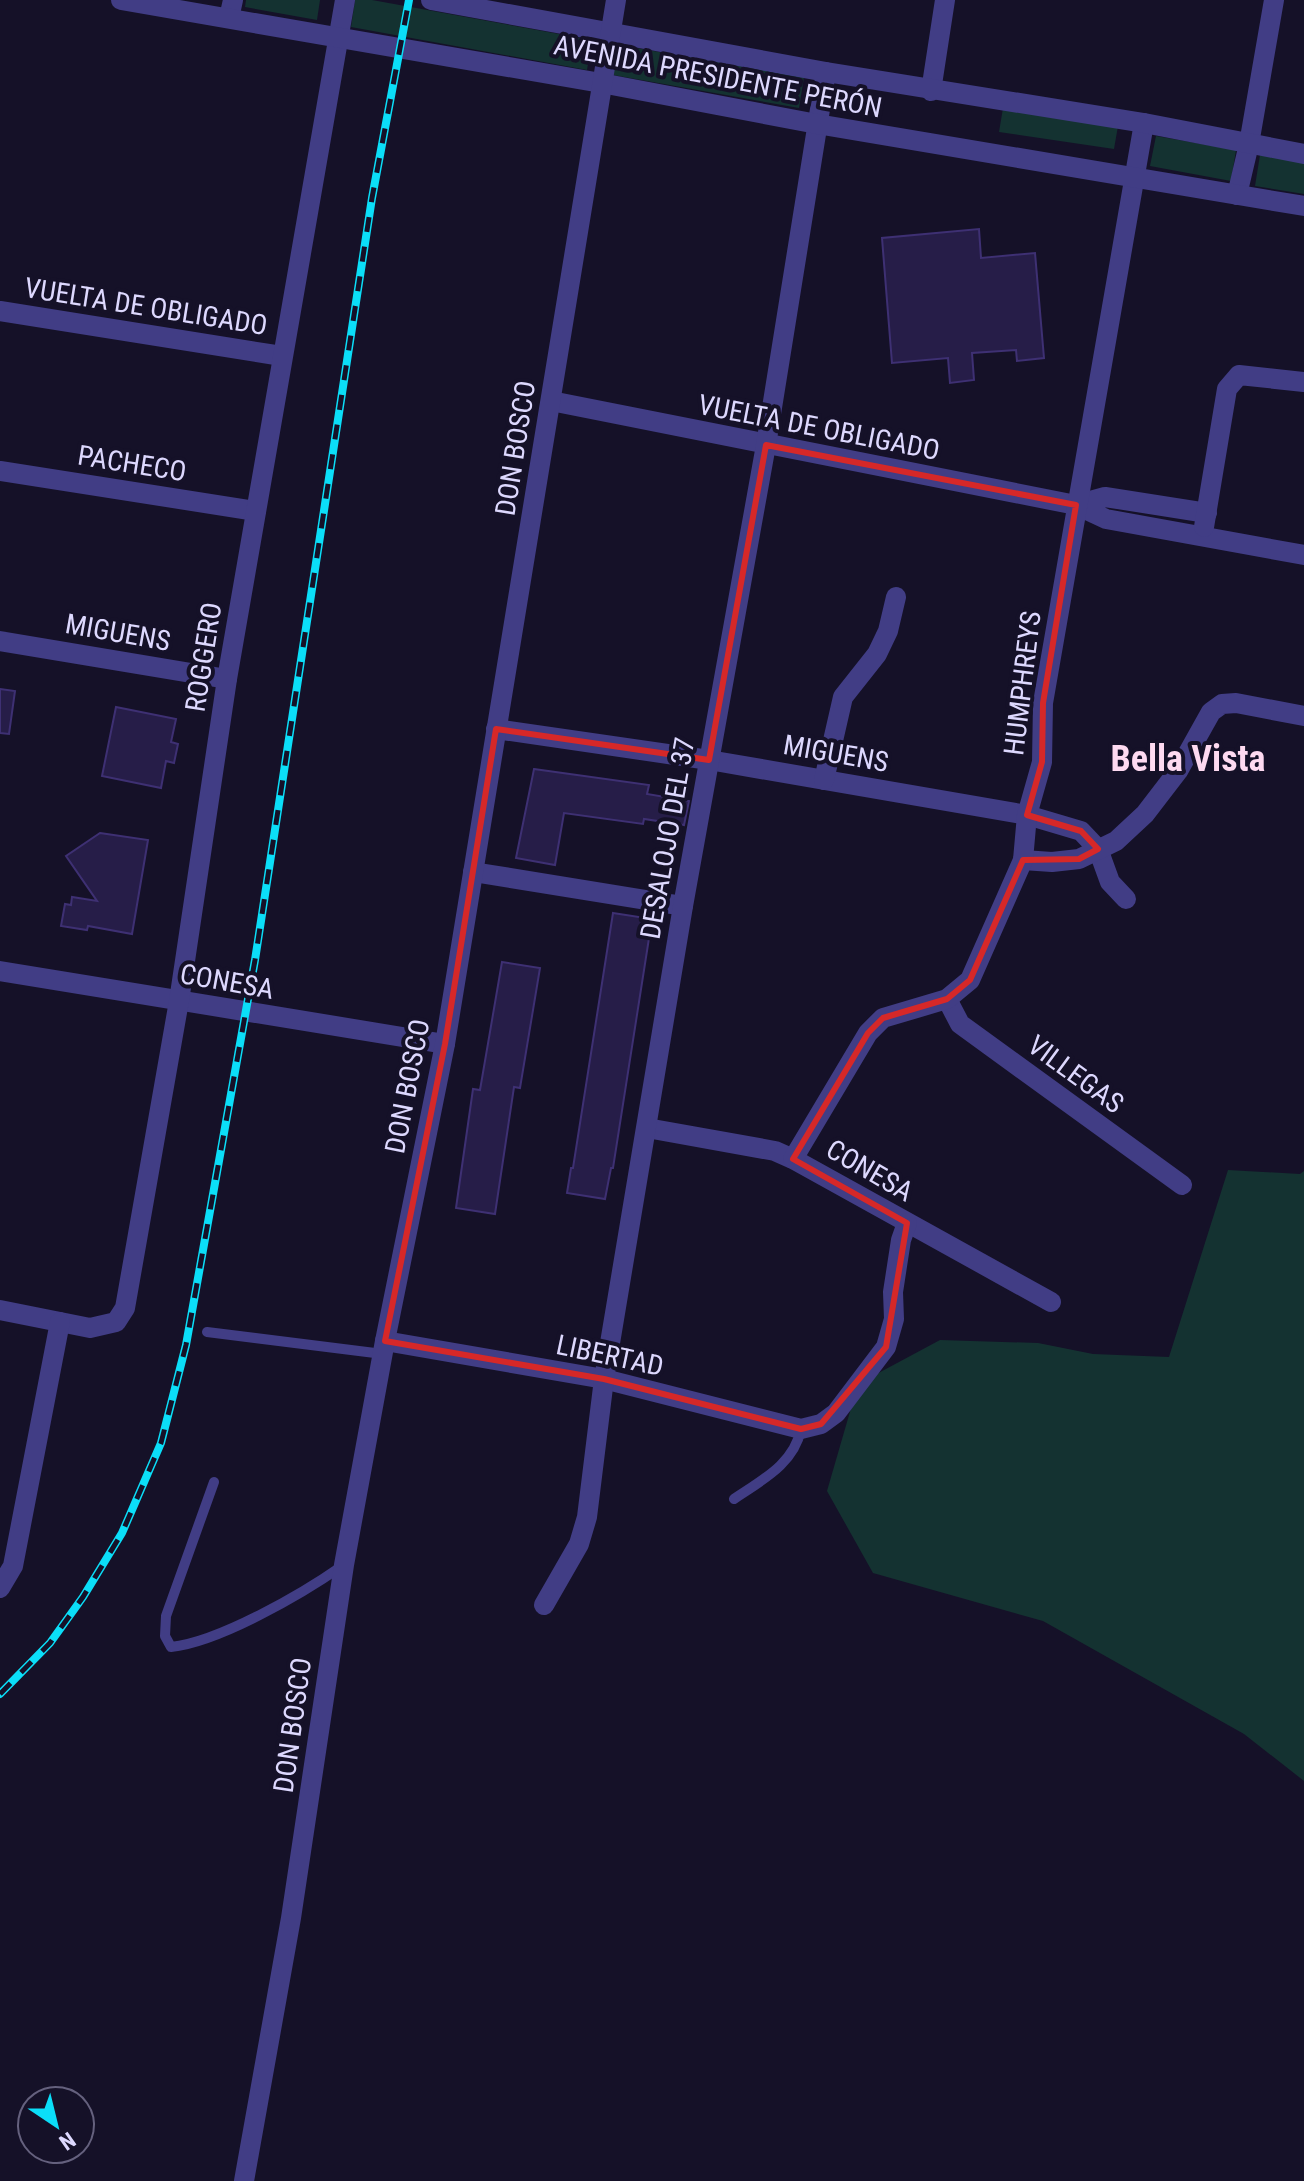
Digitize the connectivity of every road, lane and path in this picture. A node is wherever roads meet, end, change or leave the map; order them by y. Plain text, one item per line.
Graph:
1 (121, 0) edge
2 (345, 0) edge
3 (431, 0) edge
4 (616, 0) edge
5 (945, 0) edge
6 (1274, 0) edge
7 (231, 9) edge
8 (611, 33) junction
9 (338, 37) junction
10 (826, 72) junction
11 (601, 83) junction
12 (931, 91) junction
13 (1144, 123) junction
14 (817, 124) junction
15 (1249, 144) junction
16 (1304, 154) edge
17 (1135, 179) junction
18 (1237, 195) junction
19 (1304, 206) edge
20 (0, 311) edge
21 (282, 356) junction
22 (1304, 382) edge
23 (551, 401) junction
24 (766, 445) junction
25 (0, 471) edge
26 (1076, 505) junction
27 (256, 511) junction
28 (1207, 513) junction
29 (1203, 537) junction
30 (1304, 555) edge
31 (896, 597) dead end
32 (0, 641) edge
33 (227, 679) junction
34 (1304, 716) edge
35 (496, 729) junction
36 (709, 760) junction
37 (824, 780) junction
38 (1027, 815) junction
39 (1098, 849) junction
40 (1023, 860) junction
41 (473, 872) junction
42 (1126, 899) dead end
43 (683, 906) junction
44 (0, 971) edge
45 (947, 999) junction
46 (179, 1001) junction
47 (445, 1044) junction
48 (647, 1128) junction
49 (793, 1159) junction
50 (1182, 1185) dead end
51 (907, 1223) junction
52 (1051, 1302) dead end
53 (0, 1310) edge
54 (60, 1322) junction
55 (207, 1332) dead end
56 (384, 1348) junction
57 (604, 1379) junction
58 (811, 1426) junction
59 (214, 1482) dead end
60 (734, 1499) dead end
61 (344, 1565) junction
62 (0, 1588) edge
63 (544, 1605) dead end
64 (244, 2181) edge

1 - 7 street, AVENIDA PRESIDENTE PERÓN
2 - 9 street, ROGGERO
3 - 8 street, AVENIDA PRESIDENTE PERÓN
4 - 8 street, DON BOSCO
5 - 12 street
6 - 15 street
7 - 9 street, AVENIDA PRESIDENTE PERÓN
8 - 10 street, AVENIDA PRESIDENTE PERÓN
8 - 11 street, DON BOSCO
9 - 11 street, AVENIDA PRESIDENTE PERÓN
9 - 21 street, ROGGERO
10 - 12 street, AVENIDA PRESIDENTE PERÓN
10 - 14 street, DESALOJO DEL 37
11 - 14 street, AVENIDA PRESIDENTE PERÓN
11 - 23 street, DON BOSCO
12 - 13 street, AVENIDA PRESIDENTE PERÓN
13 - 15 street, AVENIDA PRESIDENTE PERÓN
13 - 17 street, HUMPHREYS
14 - 17 street, AVENIDA PRESIDENTE PERÓN
14 - 24 street, DESALOJO DEL 37
15 - 16 street, AVENIDA PRESIDENTE PERÓN
15 - 18 street
17 - 18 street, AVENIDA PRESIDENTE PERÓN
17 - 26 street, HUMPHREYS
18 - 19 street, AVENIDA PRESIDENTE PERÓN
20 - 21 street, VUELTA DE OBLIGADO
21 - 27 street, ROGGERO
22 - 28 street
23 - 24 street, VUELTA DE OBLIGADO
23 - 35 street, DON BOSCO
24 - 26 street, VUELTA DE OBLIGADO
24 - 36 street, DESALOJO DEL 37
25 - 27 street, PACHECO
26 - 28 street, VUELTA DE OBLIGADO
26 - 29 street, VUELTA DE OBLIGADO
26 - 38 street, HUMPHREYS
27 - 33 street, ROGGERO
28 - 29 street
29 - 30 street, VUELTA DE OBLIGADO
31 - 37 street
32 - 33 street, MIGUENS
33 - 46 street, ROGGERO
34 - 39 street
35 - 36 street, MIGUENS
35 - 41 street, DON BOSCO
36 - 37 street, MIGUENS
36 - 43 street, DESALOJO DEL 37
37 - 38 street, MIGUENS
38 - 39 street, MIGUENS
38 - 40 street, HUMPHREYS
39 - 40 street
39 - 42 street
40 - 45 street, HUMPHREYS
41 - 43 street
41 - 47 street, DON BOSCO
43 - 48 street, DESALOJO DEL 37
44 - 46 street, CONESA
45 - 49 street, HUMPHREYS
45 - 50 street, VILLEGAS
46 - 47 street, CONESA
46 - 54 street, ROGGERO
47 - 56 street, DON BOSCO
48 - 49 street, CONESA
48 - 57 street, DESALOJO DEL 37
49 - 51 street, CONESA
51 - 52 street, CONESA
51 - 58 street
53 - 54 street
54 - 62 street
55 - 56 lane
56 - 57 street, LIBERTAD
56 - 61 street, DON BOSCO
57 - 58 street, LIBERTAD
57 - 63 street, DESALOJO DEL 37
58 - 60 lane
59 - 61 lane
61 - 64 street, DON BOSCO

